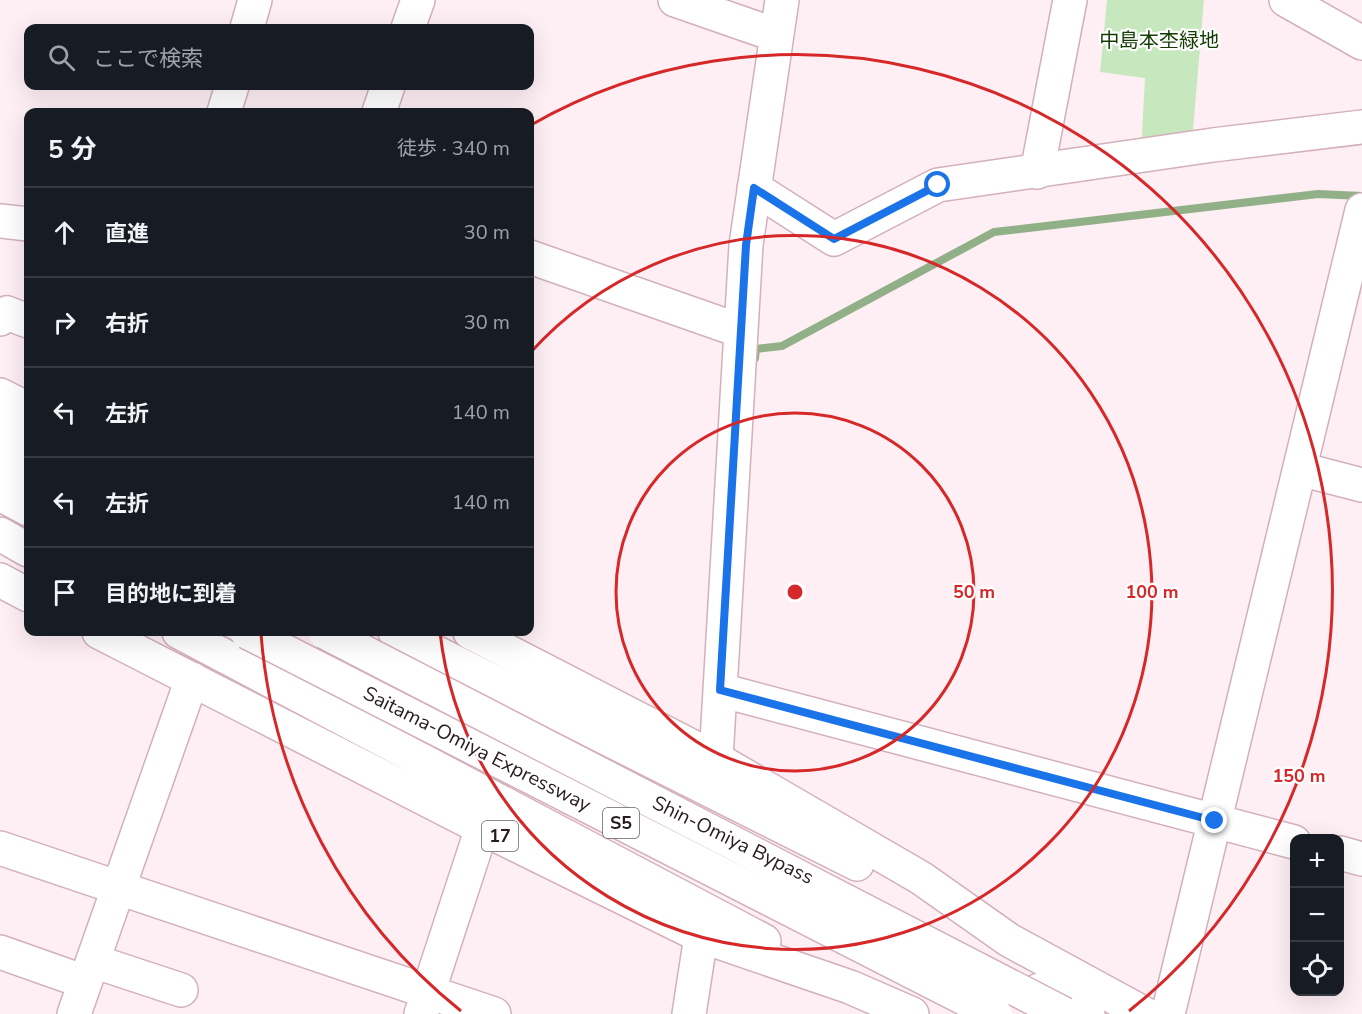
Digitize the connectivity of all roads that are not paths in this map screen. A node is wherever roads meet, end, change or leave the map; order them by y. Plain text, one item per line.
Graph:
1 (255, 0) edge
2 (675, 0) edge
3 (782, 0) edge
4 (1070, 0) edge
5 (1295, 2) edge
6 (248, 24) edge
7 (776, 35) junction
8 (1362, 43) edge
9 (231, 90) edge
10 (387, 90) edge
11 (225, 108) edge
12 (380, 108) edge
13 (1362, 127) edge
14 (1037, 172) junction
15 (754, 188) junction
16 (1362, 210) edge
17 (0, 221) edge
18 (24, 224) edge
19 (534, 258) edge
20 (0, 319) edge
21 (24, 319) edge
22 (741, 331) junction
23 (0, 395) edge
24 (24, 407) edge
25 (0, 429) edge
26 (24, 442) edge
27 (0, 463) edge
28 (1300, 469) junction
29 (0, 471) edge
30 (24, 476) edge
31 (24, 484) edge
32 (1362, 485) edge
33 (0, 494) edge
34 (0, 505) edge
35 (24, 507) edge
36 (24, 517) edge
37 (0, 534) edge
38 (24, 548) edge
39 (0, 580) edge
40 (24, 593) edge
41 (107, 636) edge
42 (187, 636) edge
43 (255, 636) edge
44 (274, 636) edge
45 (323, 636) edge
46 (333, 636) edge
47 (403, 636) edge
48 (478, 636) edge
49 (192, 679) junction
50 (720, 690) junction
51 (716, 759) junction
52 (1215, 821) junction
53 (482, 828) junction
54 (1290, 841) edge
55 (0, 848) edge
56 (1344, 855) edge
57 (1362, 859) edge
58 (118, 888) junction
59 (701, 936) junction
60 (1009, 940) junction
61 (0, 952) edge
62 (89, 972) junction
63 (850, 987) junction
64 (181, 990) dead end
65 (424, 1003) edge
66 (484, 1012) edge
67 (74, 1014) edge
68 (689, 1014) edge
69 (912, 1014) edge
70 (969, 1014) edge
71 (995, 1014) edge
72 (1064, 1014) edge
73 (1088, 1014) edge
74 (1145, 1014) edge
75 (1168, 1014) edge

1 - 6 main road
2 - 7 main road
3 - 7 main road
4 - 14 main road
5 - 8 main road
7 - 15 main road
9 - 11 main road
10 - 12 main road
13 - 14 main road
14 - 15 main road
15 - 22 main road
16 - 28 main road
17 - 18 main road
19 - 22 main road
20 - 21 main road
22 - 50 main road
23 - 24 main road
25 - 26 main road
27 - 30 main road
28 - 32 main road
28 - 52 main road
29 - 31 main road
33 - 35 main road
34 - 36 main road
37 - 38 main road
39 - 40 main road
41 - 49 main road, 17
42 - 63 main road
43 - 71 main road, Saitama-Omiya Expressway / S5, bridge
44 - 70 main road, Shin-Omiya Bypass
45 - 73 main road, Shin-Omiya Bypass
46 - 72 main road, Saitama-Omiya Expressway / S5, bridge
47 - 60 main road
48 - 51 main road
49 - 53 main road, 17
49 - 58 main road
50 - 51 main road
50 - 52 main road
51 - 60 main road
52 - 54 main road
52 - 75 main road
53 - 59 main road, 17
53 - 65 main road
55 - 58 main road
56 - 57 main road
58 - 62 main road
58 - 65 main road
59 - 63 main road, 17
59 - 68 main road
60 - 74 main road
61 - 62 main road
62 - 64 main road
62 - 67 main road
63 - 69 main road, 17
65 - 66 main road

